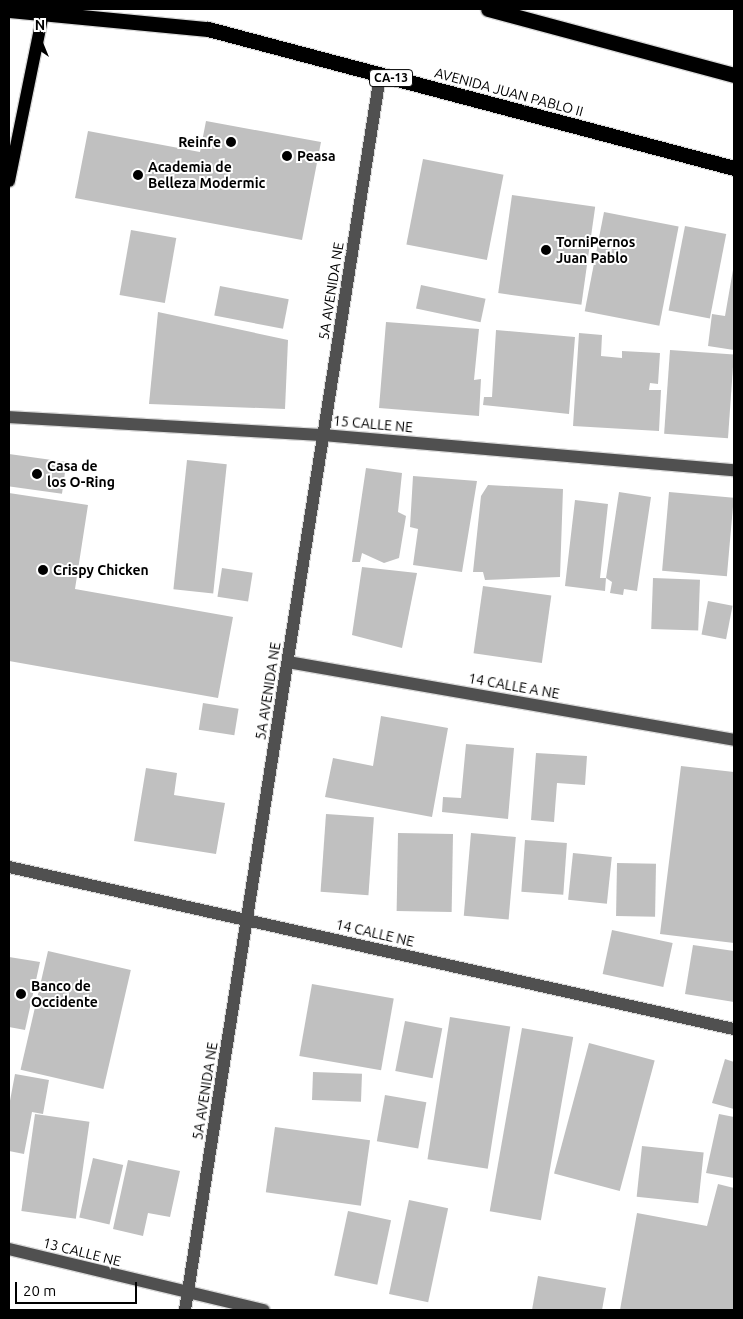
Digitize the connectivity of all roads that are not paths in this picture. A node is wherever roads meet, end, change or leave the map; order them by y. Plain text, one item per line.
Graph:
1 (488, 9) edge
2 (9, 10) edge
3 (44, 11) edge
4 (734, 75) edge
5 (380, 76) junction
6 (734, 168) edge
7 (9, 181) edge
8 (9, 417) edge
9 (323, 435) junction
10 (734, 470) edge
11 (288, 662) junction
12 (734, 740) edge
13 (9, 866) edge
14 (247, 920) junction
15 (734, 1029) edge
16 (9, 1249) edge
17 (188, 1293) junction
18 (185, 1310) edge
19 (264, 1310) edge

1 - 4 highway
2 - 3 highway, AVENIDA JUAN PABLO II / CA-13
3 - 5 highway, AVENIDA JUAN PABLO II / CA-13
3 - 7 main road
5 - 6 highway, AVENIDA JUAN PABLO II / CA-13
5 - 9 street, 5A AVENIDA NE
8 - 9 street, 15 CALLE NE
9 - 10 street, 15 CALLE NE
9 - 11 street, 5A AVENIDA NE
11 - 12 street, 14 CALLE A NE
11 - 14 street, 5A AVENIDA NE
13 - 14 street, 14 CALLE NE
14 - 15 street, 14 CALLE NE
14 - 17 street, 5A AVENIDA NE
16 - 17 street, 13 CALLE NE
17 - 18 street, 5A AVENIDA NE
17 - 19 street, 13 CALLE NE

